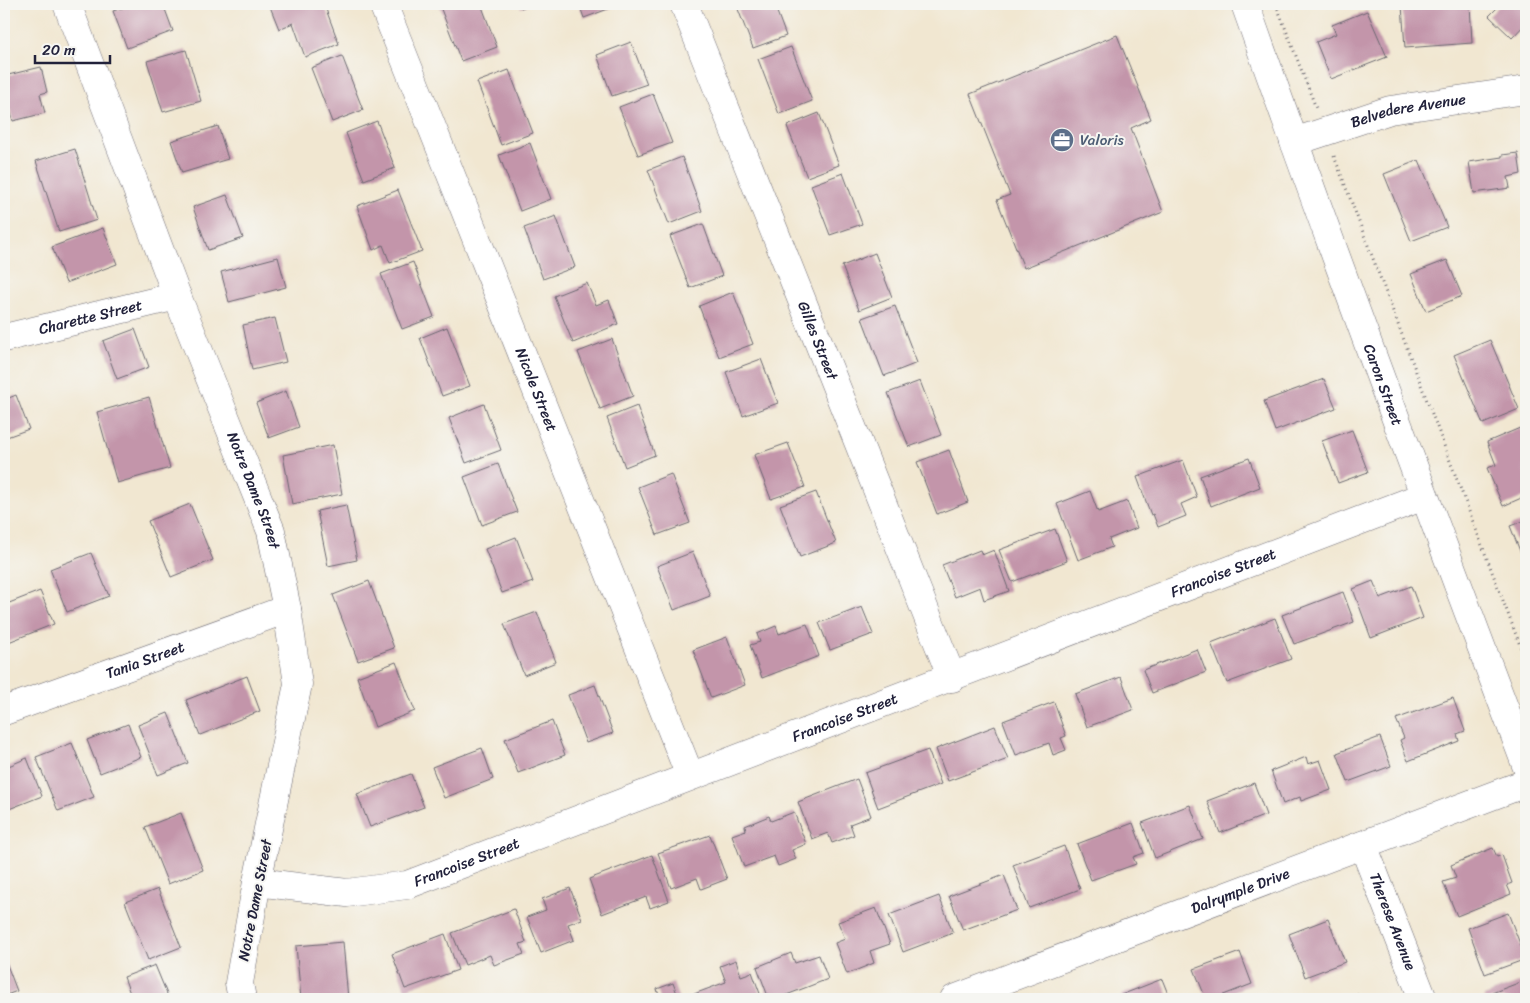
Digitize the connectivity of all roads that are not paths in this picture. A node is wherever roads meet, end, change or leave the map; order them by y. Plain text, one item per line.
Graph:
1 (67, 4) edge
2 (383, 4) edge
3 (684, 4) edge
4 (1245, 4) edge
5 (1526, 90) edge
6 (1294, 142) junction
7 (177, 296) junction
8 (4, 338) edge
9 (1424, 496) junction
10 (286, 609) junction
11 (952, 678) junction
12 (4, 711) edge
13 (1526, 765) edge
14 (690, 776) junction
15 (1526, 783) edge
16 (1363, 845) junction
17 (257, 882) junction
18 (242, 999) edge
19 (954, 999) edge
20 (1423, 999) edge

1 - 7 street, Notre Dame Street
2 - 14 street, Nicole Street
3 - 11 street, Gilles Street
4 - 6 street, Caron Street
5 - 6 street, Belvedere Avenue
6 - 9 street, Caron Street
7 - 8 street, Charette Street
7 - 10 street, Notre Dame Street
9 - 11 street, Francoise Street
9 - 13 street, Caron Street
10 - 12 street, Tania Street
10 - 17 street, Notre Dame Street
11 - 14 street, Francoise Street
14 - 17 street, Francoise Street
15 - 16 street, Dalrymple Drive
16 - 19 street, Dalrymple Drive
16 - 20 street, Therese Avenue
17 - 18 street, Notre Dame Street

